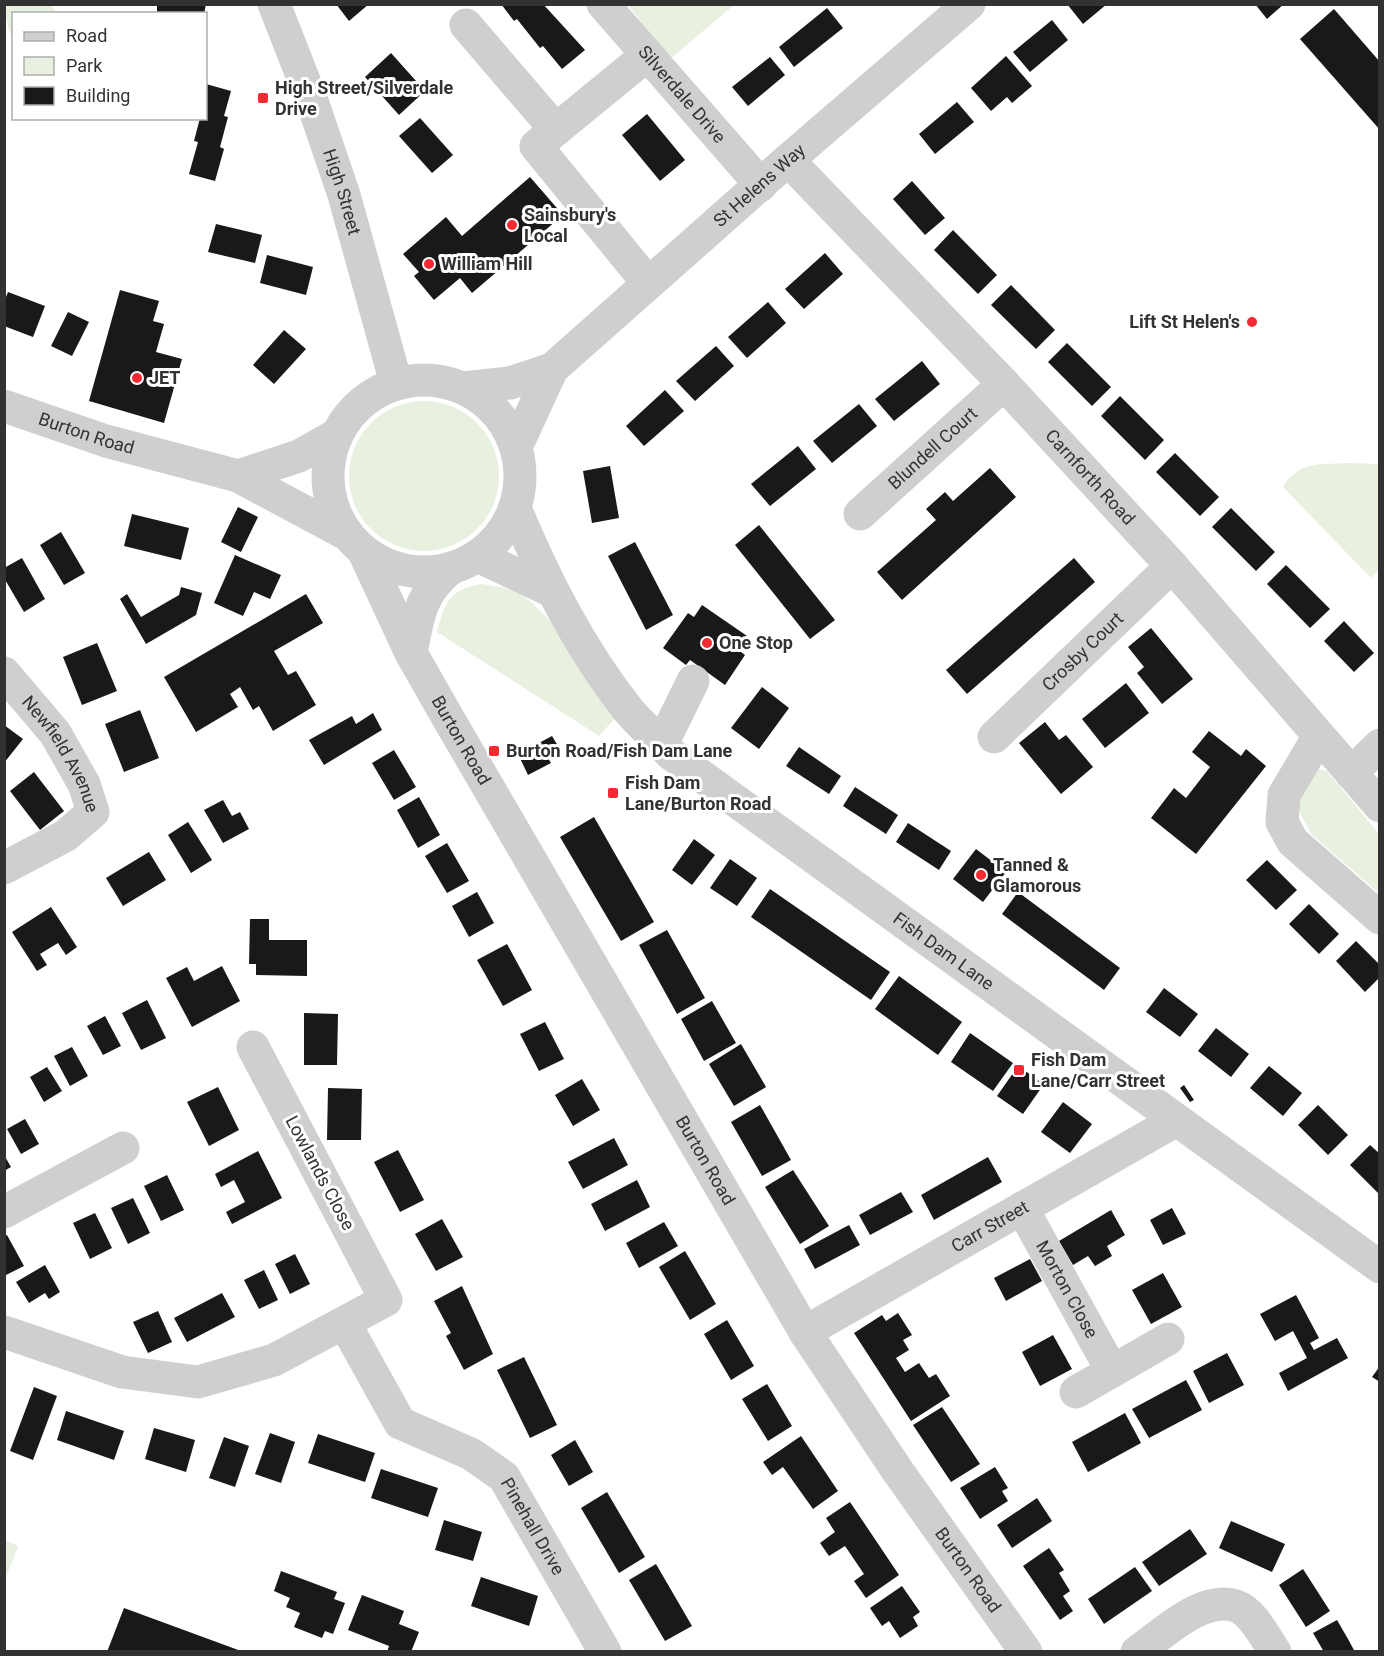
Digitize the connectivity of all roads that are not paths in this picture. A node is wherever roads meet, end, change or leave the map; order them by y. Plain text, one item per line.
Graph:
1 (274, 4) edge
2 (603, 4) edge
3 (969, 4) edge
4 (466, 25) dead end
5 (646, 56) junction
6 (556, 130) junction
7 (788, 160) junction
8 (760, 185) junction
9 (648, 283) junction
10 (552, 369) junction
11 (396, 383) junction
12 (1004, 384) junction
13 (463, 388) junction
14 (4, 406) edge
15 (336, 435) junction
16 (516, 447) junction
17 (238, 476) junction
18 (515, 508) junction
19 (860, 514) dead end
20 (356, 543) junction
21 (464, 562) junction
22 (1172, 566) junction
23 (552, 591) junction
24 (411, 653) junction
25 (4, 673) edge
26 (693, 681) dead end
27 (994, 736) dead end
28 (1319, 736) junction
29 (662, 744) junction
30 (1380, 745) edge
31 (1350, 772) junction
32 (1380, 806) edge
33 (4, 868) edge
34 (1380, 918) edge
35 (253, 1047) dead end
36 (1175, 1121) junction
37 (123, 1148) dead end
38 (1022, 1208) junction
39 (4, 1212) edge
40 (1380, 1267) edge
41 (345, 1324) junction
42 (4, 1332) edge
43 (805, 1332) junction
44 (1168, 1339) dead end
45 (1112, 1371) junction
46 (1076, 1392) dead end
47 (605, 1652) edge
48 (1026, 1652) edge
49 (1137, 1652) edge
50 (1275, 1652) edge

1 - 11 street, High Street
2 - 5 street, Silverdale Drive
3 - 7 street, St Helens Way
4 - 6 street
5 - 6 street
5 - 8 street, Silverdale Drive
6 - 9 street
7 - 8 street, St Helens Way
7 - 12 street, Carnforth Road
8 - 9 street, St Helens Way
9 - 10 street, St Helens Way
10 - 13 street, St Helens Way
10 - 16 street, St Helens Way
11 - 13 street
11 - 15 street
12 - 19 street, Blundell Court
12 - 22 street, Carnforth Road
13 - 16 street
14 - 17 street, Burton Road
15 - 17 street
15 - 20 street
16 - 18 street
17 - 20 street, Burton Road
18 - 21 street
18 - 23 street, Fish Dam Lane
20 - 21 street
20 - 24 street, Burton Road
21 - 23 street
21 - 24 street
22 - 27 street, Crosby Court
22 - 28 street, Carnforth Road
23 - 29 street, Fish Dam Lane
24 - 43 street, Burton Road
25 - 33 street, Newfield Avenue
26 - 29 street
28 - 31 street, Carnforth Road
28 - 34 street
29 - 36 street, Fish Dam Lane
30 - 31 street
31 - 32 street, Carnforth Road
35 - 41 street, Lowlands Close
36 - 38 street, Carr Street
36 - 40 street, Fish Dam Lane
37 - 39 street
38 - 43 street, Carr Street
38 - 45 street, Morton Close
41 - 42 street
41 - 47 street, Pinehall Drive
43 - 48 street, Burton Road
44 - 45 street
45 - 46 street
49 - 50 street

